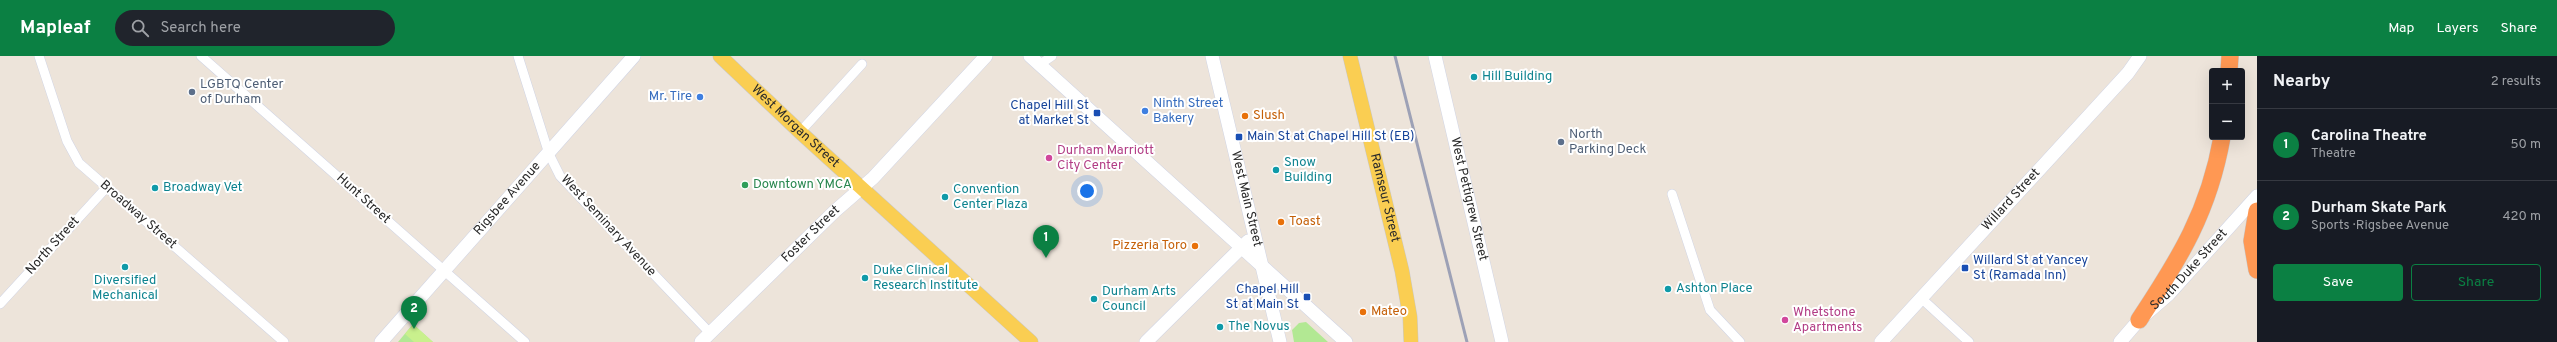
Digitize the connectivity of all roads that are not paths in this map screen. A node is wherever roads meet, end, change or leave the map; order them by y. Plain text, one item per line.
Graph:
1 (39, 56) edge
2 (201, 56) edge
3 (518, 56) edge
4 (634, 56) edge
5 (720, 56) edge
6 (986, 56) edge
7 (1052, 56) edge
8 (1212, 56) edge
9 (1350, 56) edge
10 (1435, 56) edge
11 (2140, 56) edge
12 (2230, 56) edge
13 (1035, 60) edge
14 (862, 64) dead end
15 (2229, 68) edge
16 (800, 132) junction
17 (2221, 140) edge
18 (549, 154) junction
19 (106, 188) junction
20 (862, 188) junction
21 (1672, 194) dead end
22 (2257, 196) edge
23 (2257, 211) edge
24 (1254, 234) junction
25 (1242, 248) junction
26 (1262, 266) junction
27 (2257, 270) edge
28 (445, 272) junction
29 (1921, 298) junction
30 (0, 304) edge
31 (2139, 320) junction
32 (705, 338) edge
33 (2126, 340) edge
34 (284, 342) edge
35 (381, 342) edge
36 (526, 342) edge
37 (1031, 342) edge
38 (1146, 342) edge
39 (1280, 342) edge
40 (1346, 342) edge
41 (1411, 342) edge
42 (1502, 342) edge
43 (1740, 342) edge
44 (1881, 342) edge
45 (1969, 342) edge

1 - 19 street, Broadway Street
2 - 28 street, Hunt Street
3 - 18 street, West Seminary Avenue
4 - 18 street, Rigsbee Avenue
5 - 16 main road, West Morgan Street
6 - 20 street, Foster Street
7 - 13 street
8 - 24 street, West Main Street
9 - 41 main road, Ramseur Street
10 - 42 street, West Pettigrew Street
11 - 29 street, Willard Street
12 - 15 highway
13 - 25 street
14 - 16 street
16 - 20 main road, West Morgan Street
17 - 31 highway
18 - 28 street, Rigsbee Avenue
18 - 32 street, West Seminary Avenue
19 - 30 street, North Street
19 - 34 street, Broadway Street
20 - 32 street, Foster Street
20 - 37 main road, West Morgan Street
21 - 43 street
22 - 31 street, South Duke Street
23 - 27 highway
24 - 25 street
24 - 26 street, West Main Street
25 - 26 street
25 - 38 street
26 - 39 street, West Main Street
26 - 40 street
28 - 35 street, Rigsbee Avenue
28 - 36 street, Hunt Street
29 - 44 street, Willard Street
29 - 45 street
31 - 33 street, South Duke Street

